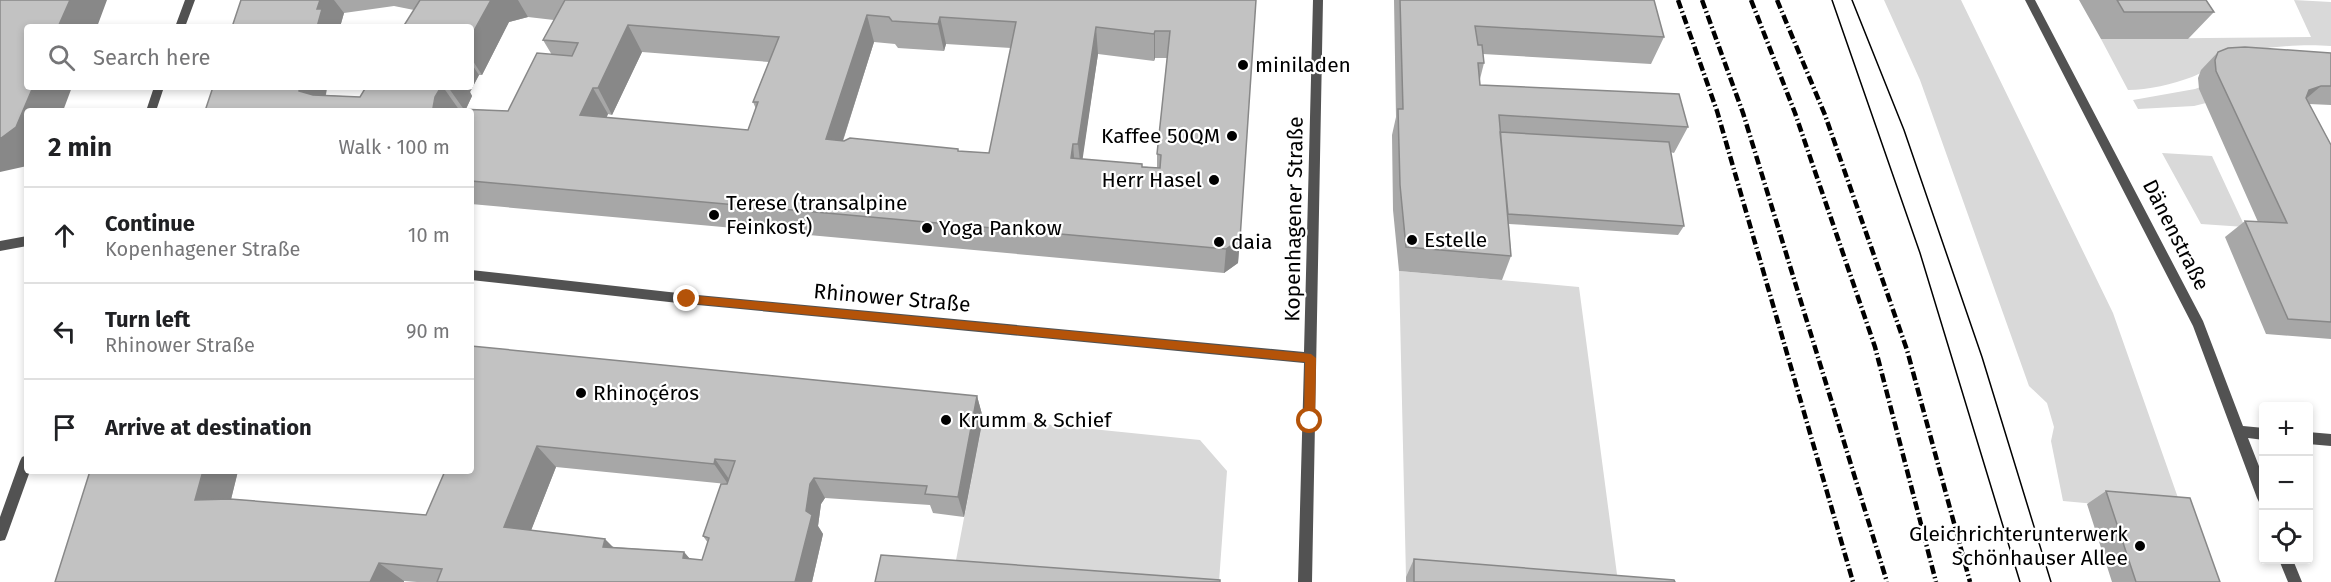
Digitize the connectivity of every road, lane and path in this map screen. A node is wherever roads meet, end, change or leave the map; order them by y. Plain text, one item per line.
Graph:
1 (190, 0) edge
2 (1318, 0) edge
3 (2030, 0) edge
4 (181, 24) edge
5 (158, 90) edge
6 (152, 108) edge
7 (24, 242) edge
8 (0, 246) edge
9 (474, 275) edge
10 (1311, 358) junction
11 (2239, 431) junction
12 (2259, 433) edge
13 (2313, 438) edge
14 (2331, 440) edge
15 (24, 469) edge
16 (2259, 485) edge
17 (0, 535) edge
18 (2288, 564) edge
19 (1305, 582) edge
20 (2295, 582) edge

1 - 4 street
2 - 10 street, Kopenhagener Straße
3 - 11 street, Dänenstraße
5 - 6 street
7 - 8 street
9 - 10 street, Rhinower Straße
10 - 19 street, Kopenhagener Straße
11 - 12 street
11 - 16 street, Dänenstraße
13 - 14 street
15 - 17 street
18 - 20 street

